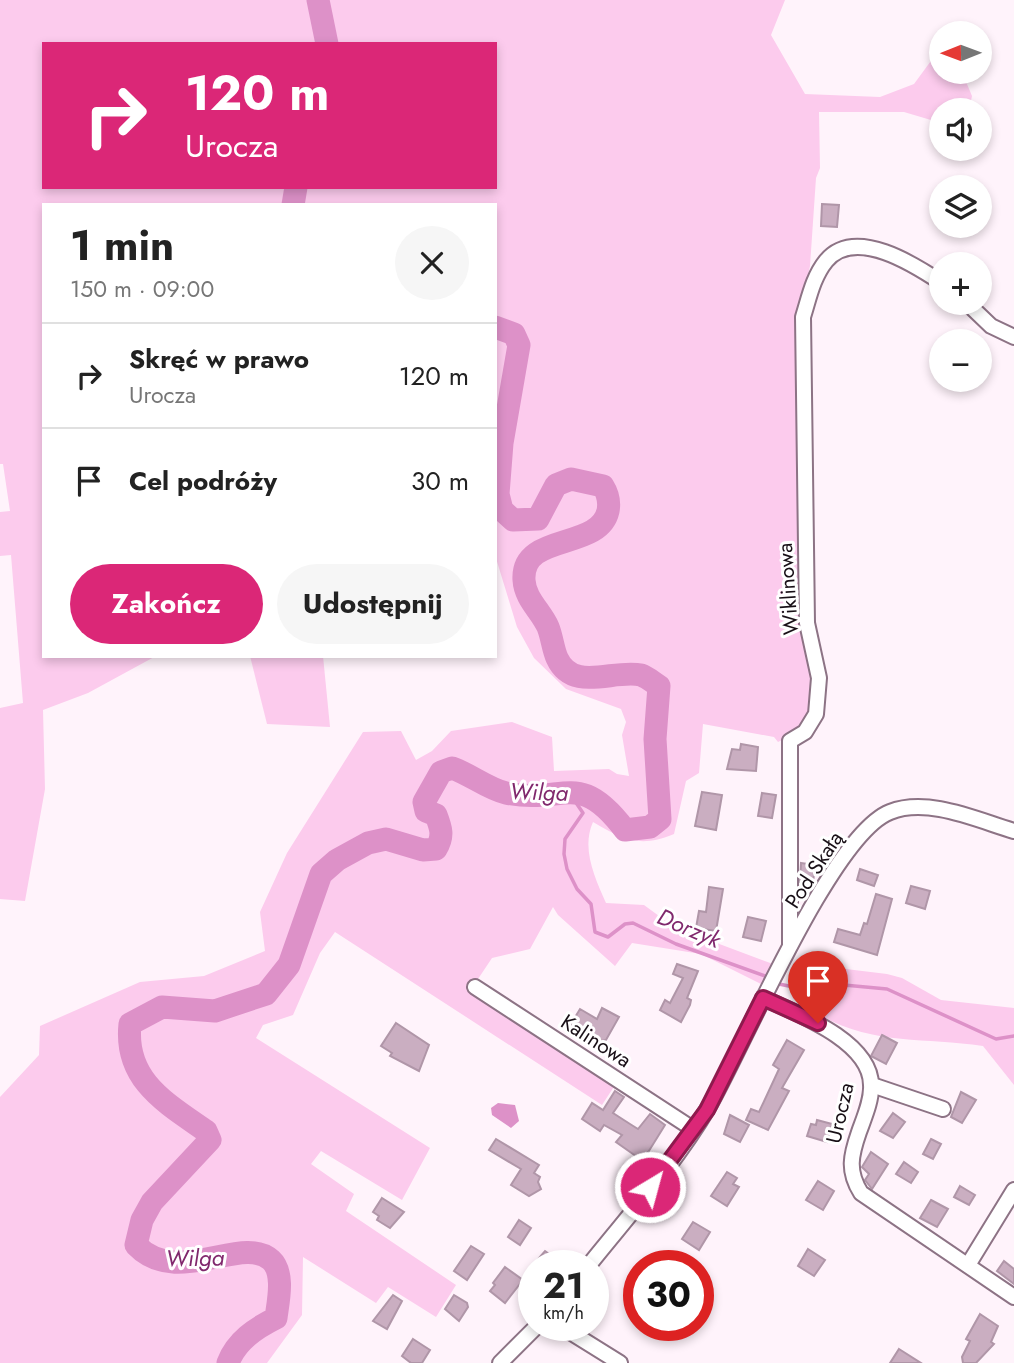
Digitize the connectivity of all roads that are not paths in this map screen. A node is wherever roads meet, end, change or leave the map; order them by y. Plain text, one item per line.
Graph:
1 (929, 275) edge
2 (980, 315) edge
3 (1014, 337) edge
4 (1014, 831) edge
5 (790, 946) junction
6 (475, 987) dead end
7 (763, 998) junction
8 (872, 1085) junction
9 (943, 1109) dead end
10 (694, 1129) junction
11 (1014, 1190) edge
12 (601, 1250) edge
13 (968, 1265) junction
14 (1014, 1297) edge
15 (522, 1341) edge
16 (585, 1341) edge
17 (500, 1363) edge
18 (620, 1363) edge

1 - 5 street, Wiklinowa
2 - 3 street
4 - 5 street, Pod Skałą
5 - 7 street, Pod Skałą
6 - 10 street, Kalinowa
7 - 8 street, Urocza
7 - 10 street, Pod Skałą
8 - 9 street
8 - 13 street, Urocza
10 - 12 street, Pod Skałą
11 - 13 street
13 - 14 street, Urocza
15 - 17 street
16 - 18 street

